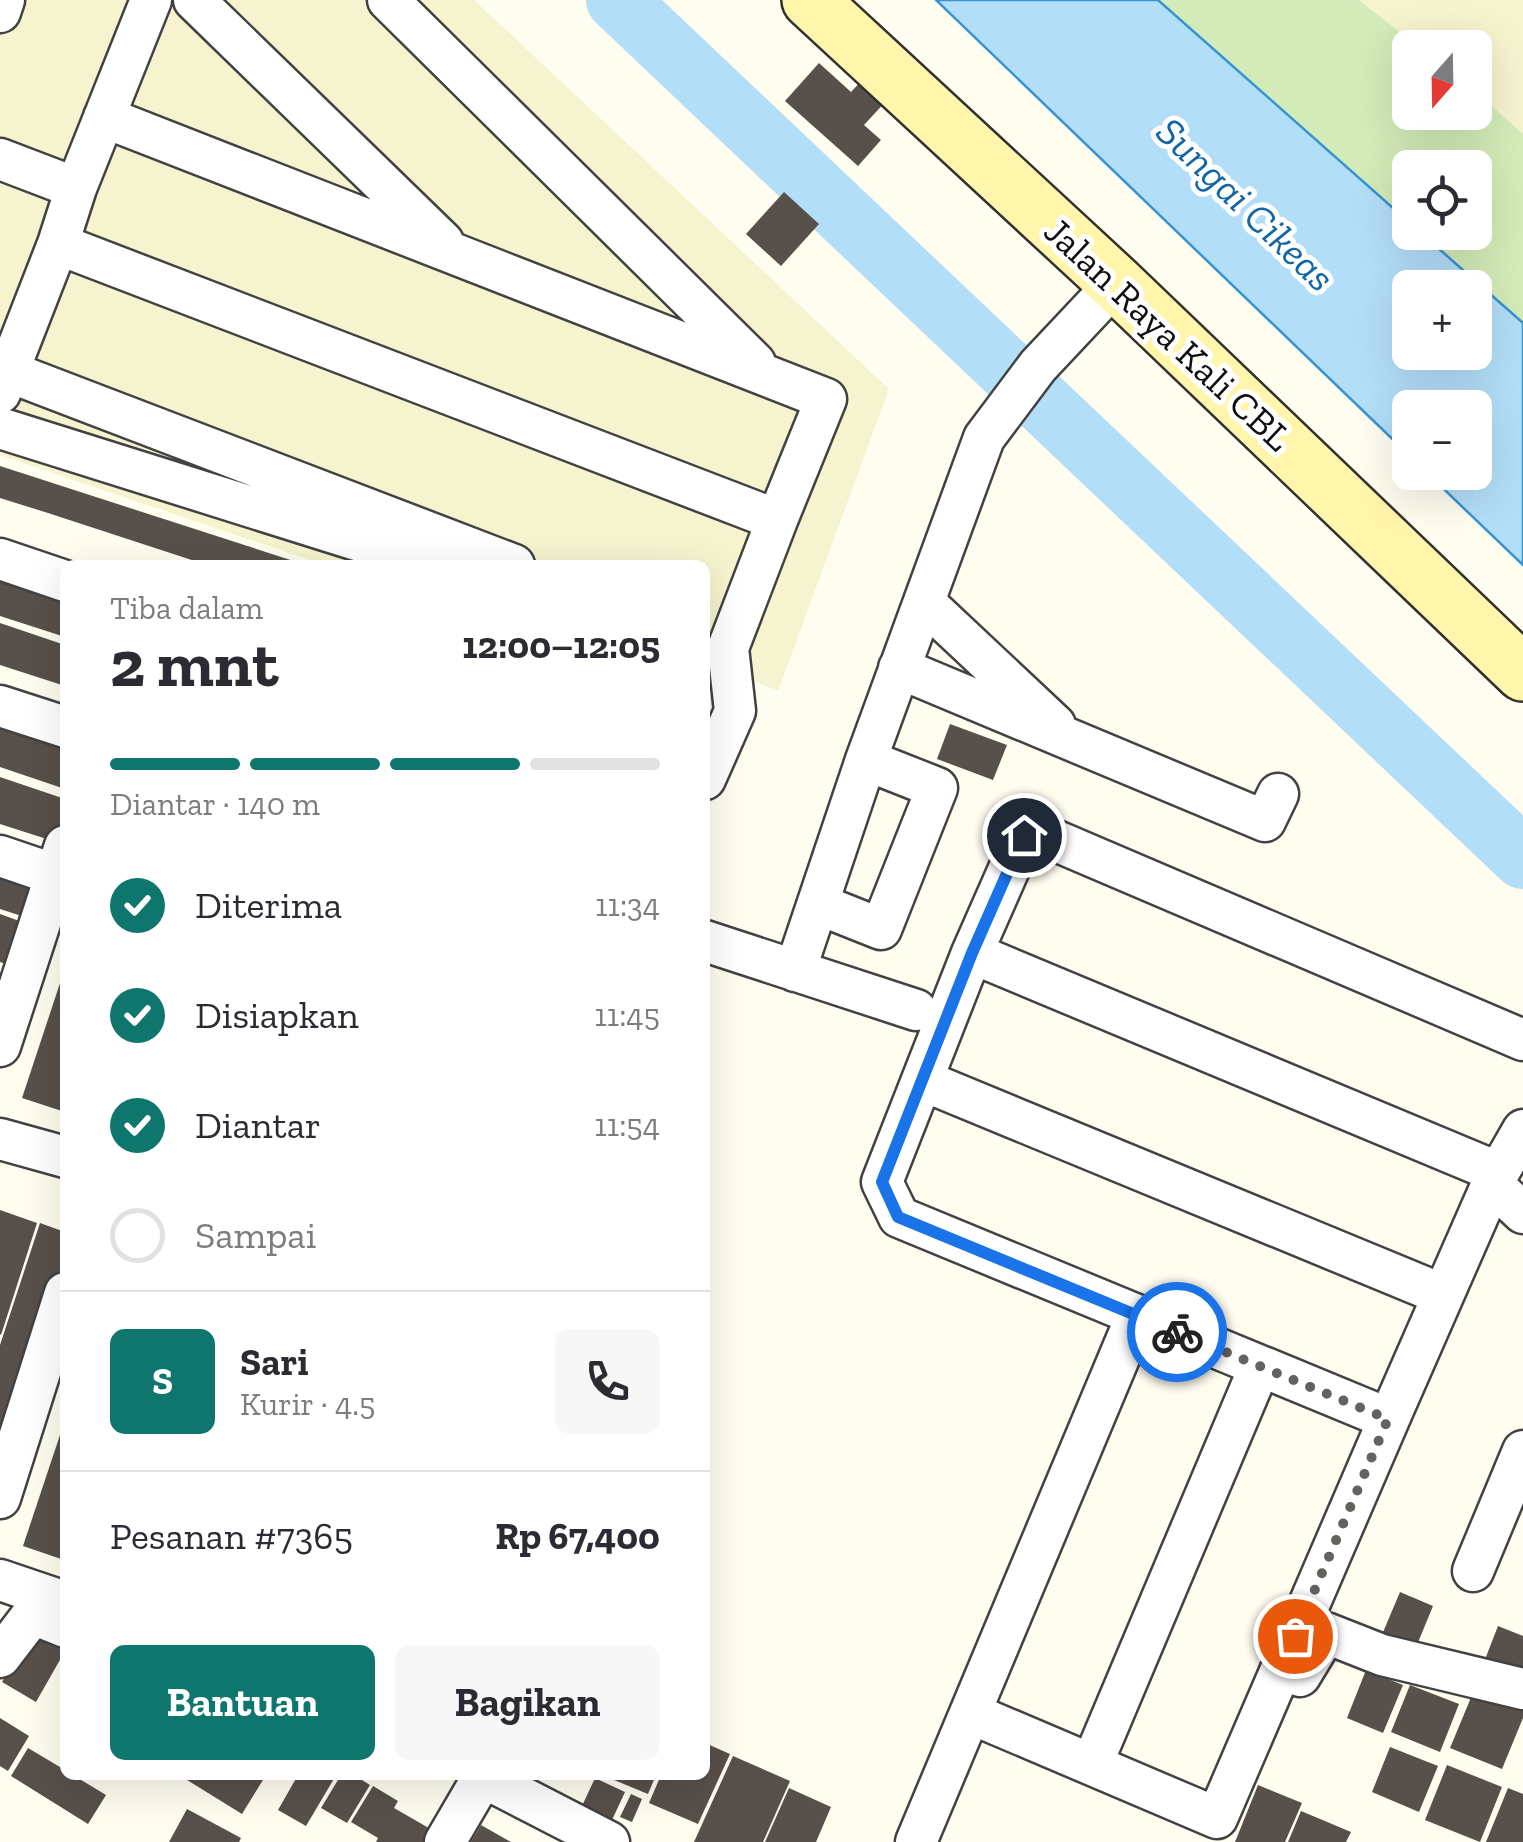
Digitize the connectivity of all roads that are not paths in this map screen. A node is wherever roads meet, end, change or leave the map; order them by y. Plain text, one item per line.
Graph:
1 (4, 0) edge
2 (151, 0) edge
3 (194, 0) edge
4 (388, 0) edge
5 (810, 0) edge
6 (0, 12) edge
7 (104, 117) junction
8 (0, 159) edge
9 (76, 188) junction
10 (58, 244) junction
11 (457, 255) junction
12 (1116, 283) junction
13 (768, 376) junction
14 (4, 382) edge
15 (0, 428) edge
16 (777, 520) junction
17 (0, 559) edge
18 (420, 560) edge
19 (500, 560) edge
20 (60, 579) edge
21 (924, 602) junction
22 (716, 643) edge
23 (899, 668) junction
24 (1523, 672) edge
25 (0, 706) edge
26 (60, 726) edge
27 (1076, 744) junction
28 (866, 760) junction
29 (710, 768) edge
30 (1278, 794) dead end
31 (0, 856) edge
32 (60, 860) edge
33 (818, 904) junction
34 (710, 944) edge
35 (972, 953) junction
36 (794, 971) junction
37 (6, 998) edge
38 (916, 1010) dead end
39 (1523, 1040) edge
40 (0, 1046) edge
41 (922, 1080) junction
42 (1523, 1130) edge
43 (0, 1139) edge
44 (60, 1156) edge
45 (1494, 1178) junction
46 (1523, 1213) edge
47 (1441, 1294) junction
48 (60, 1309) edge
49 (1137, 1315) junction
50 (1260, 1366) junction
51 (1388, 1419) junction
52 (1523, 1450) edge
53 (0, 1498) edge
54 (1473, 1571) dead end
55 (0, 1580) edge
56 (54, 1615) edge
57 (0, 1657) edge
58 (1523, 1690) edge
59 (970, 1713) junction
60 (1092, 1764) junction
61 (479, 1780) edge
62 (489, 1780) edge
63 (445, 1842) edge
64 (609, 1842) edge
65 (916, 1842) edge
66 (1224, 1842) edge

1 - 6 street
2 - 7 street
3 - 11 street
4 - 13 street
5 - 12 main road, Jalan Raya Kali CBL
7 - 9 street
7 - 11 street
8 - 9 street
9 - 10 street
10 - 14 street
10 - 16 street
11 - 13 street
12 - 21 street
12 - 24 main road, Jalan Raya Kali CBL
13 - 16 street
14 - 19 street
15 - 18 street
16 - 22 street
17 - 20 street
21 - 23 street
21 - 27 street
22 - 29 street
23 - 27 street
23 - 28 street
25 - 26 street
27 - 30 street
28 - 33 street
28 - 33 street
31 - 32 street
32 - 37 street
33 - 36 street
34 - 36 street
35 - 39 street
35 - 41 street
35 - 45 street
36 - 38 street
37 - 40 street
41 - 47 street
41 - 49 street
42 - 45 street
43 - 44 street
45 - 46 street
45 - 47 street
47 - 51 street
48 - 53 street
49 - 50 street
49 - 59 street
50 - 51 street
50 - 60 street
51 - 60 street
52 - 54 street
55 - 56 street
56 - 57 street
58 - 66 street
59 - 60 street
59 - 65 street
61 - 63 street
62 - 64 street

